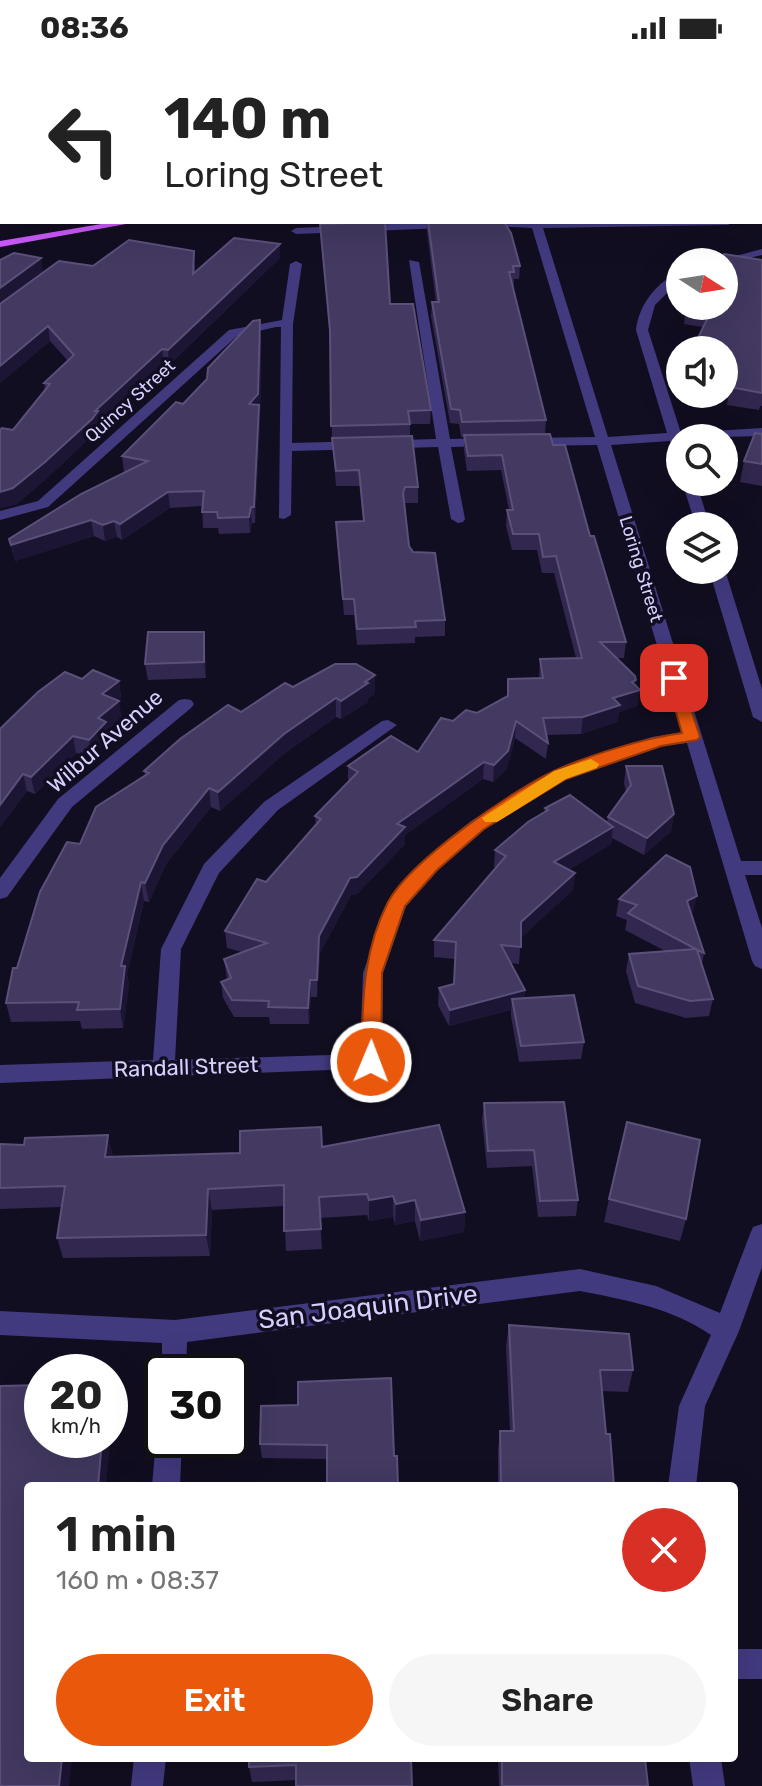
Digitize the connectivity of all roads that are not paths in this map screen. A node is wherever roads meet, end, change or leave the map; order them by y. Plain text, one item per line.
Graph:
1 (119, 224) edge
2 (537, 224) edge
3 (21, 227) dead end
4 (296, 231) dead end
5 (18, 239) junction
6 (0, 244) edge
7 (762, 252) edge
8 (738, 258) edge
9 (413, 262) dead end
10 (296, 264) dead end
11 (666, 285) edge
12 (287, 324) junction
13 (671, 424) edge
14 (762, 432) edge
15 (738, 434) edge
16 (666, 438) edge
17 (603, 441) junction
18 (442, 443) junction
19 (286, 447) junction
20 (284, 515) dead end
21 (0, 516) edge
22 (458, 519) dead end
23 (721, 584) edge
24 (185, 704) dead end
25 (762, 717) edge
26 (388, 725) dead end
27 (692, 737) junction
28 (735, 868) junction
29 (762, 868) edge
30 (0, 892) edge
31 (762, 961) edge
32 (164, 1067) junction
33 (0, 1074) edge
34 (762, 1234) edge
35 (0, 1323) edge
36 (726, 1331) junction
37 (175, 1332) junction
38 (174, 1354) edge
39 (168, 1458) edge
40 (166, 1482) edge
41 (682, 1482) edge
42 (738, 1664) edge
43 (762, 1664) edge
44 (150, 1762) edge
45 (706, 1762) edge
46 (147, 1786) edge
47 (709, 1786) edge

1 - 5 main road
2 - 4 street
2 - 17 street, Loring Street
3 - 5 main road
5 - 6 main road
7 - 8 street
9 - 18 street
10 - 12 street
11 - 13 street
12 - 19 street
12 - 21 street, Quincy Street
14 - 15 street
16 - 17 street
17 - 18 street
17 - 27 street, Loring Street
18 - 19 street
18 - 22 street
19 - 20 street
23 - 25 street
24 - 30 street, Wilbur Avenue
26 - 32 street
27 - 28 street, Loring Street
27 - 32 street, Randall Street
28 - 29 street
28 - 31 street, Loring Street
32 - 33 street, Randall Street
34 - 36 street
35 - 37 street, San Joaquin Drive
36 - 37 street, San Joaquin Drive
36 - 41 street
37 - 38 street
39 - 40 street
42 - 43 street
44 - 46 street
45 - 47 street

